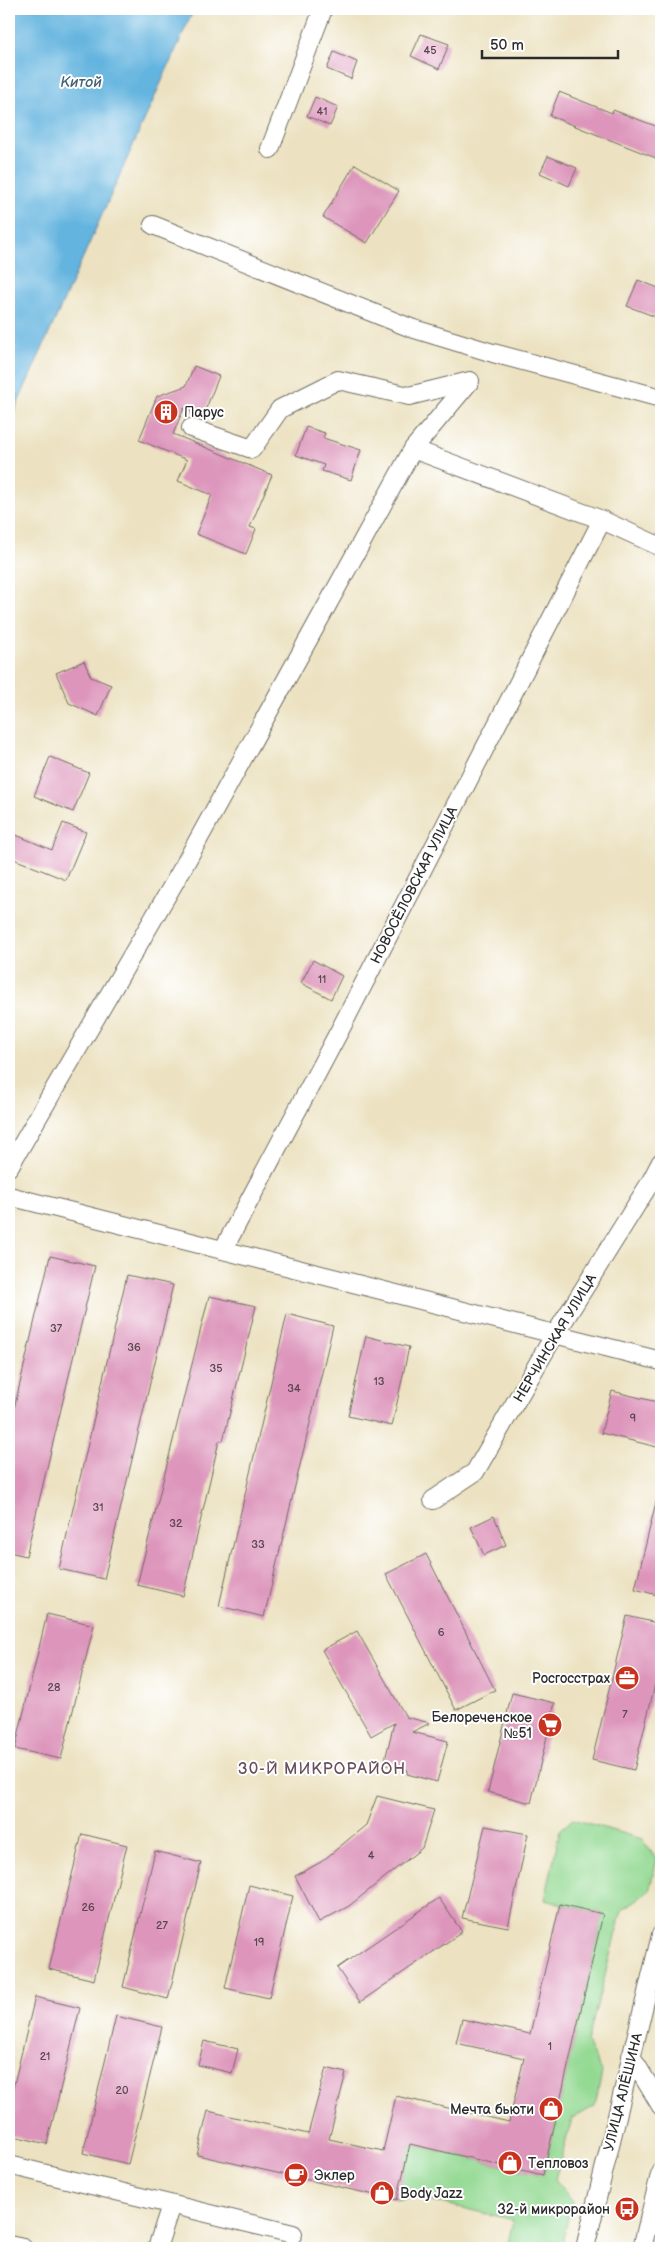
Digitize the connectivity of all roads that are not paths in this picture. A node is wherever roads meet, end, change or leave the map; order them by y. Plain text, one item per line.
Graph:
1 (323, 9) edge
2 (270, 149) dead end
3 (153, 225) dead end
4 (661, 398) edge
5 (191, 428) dead end
6 (413, 449) junction
7 (602, 520) junction
8 (661, 547) edge
9 (661, 1162) edge
10 (9, 1168) edge
11 (9, 1196) edge
12 (222, 1250) junction
13 (557, 1333) junction
14 (661, 1361) edge
15 (433, 1500) dead end
16 (661, 1935) edge
17 (631, 2056) junction
18 (661, 2106) edge
19 (9, 2165) edge
20 (661, 2171) edge
21 (171, 2205) junction
22 (293, 2234) dead end
23 (9, 2245) edge
24 (23, 2248) edge
25 (157, 2248) edge
26 (585, 2248) edge
27 (642, 2248) edge

1 - 2 street
3 - 4 street
5 - 6 street
6 - 7 street
6 - 10 street
7 - 8 street
7 - 12 street, НОВОСЁЛОВСКАЯ УЛИЦА
9 - 13 street, НЕРЧИНСКАЯ УЛИЦА
11 - 12 street
12 - 13 street
13 - 14 street
13 - 15 street, НЕРЧИНСКАЯ УЛИЦА
16 - 17 street, УЛИЦА АЛЁШИНА
17 - 18 street
17 - 26 street, УЛИЦА АЛЁШИНА
19 - 21 street
20 - 27 street
21 - 22 street
21 - 25 street
23 - 24 street

